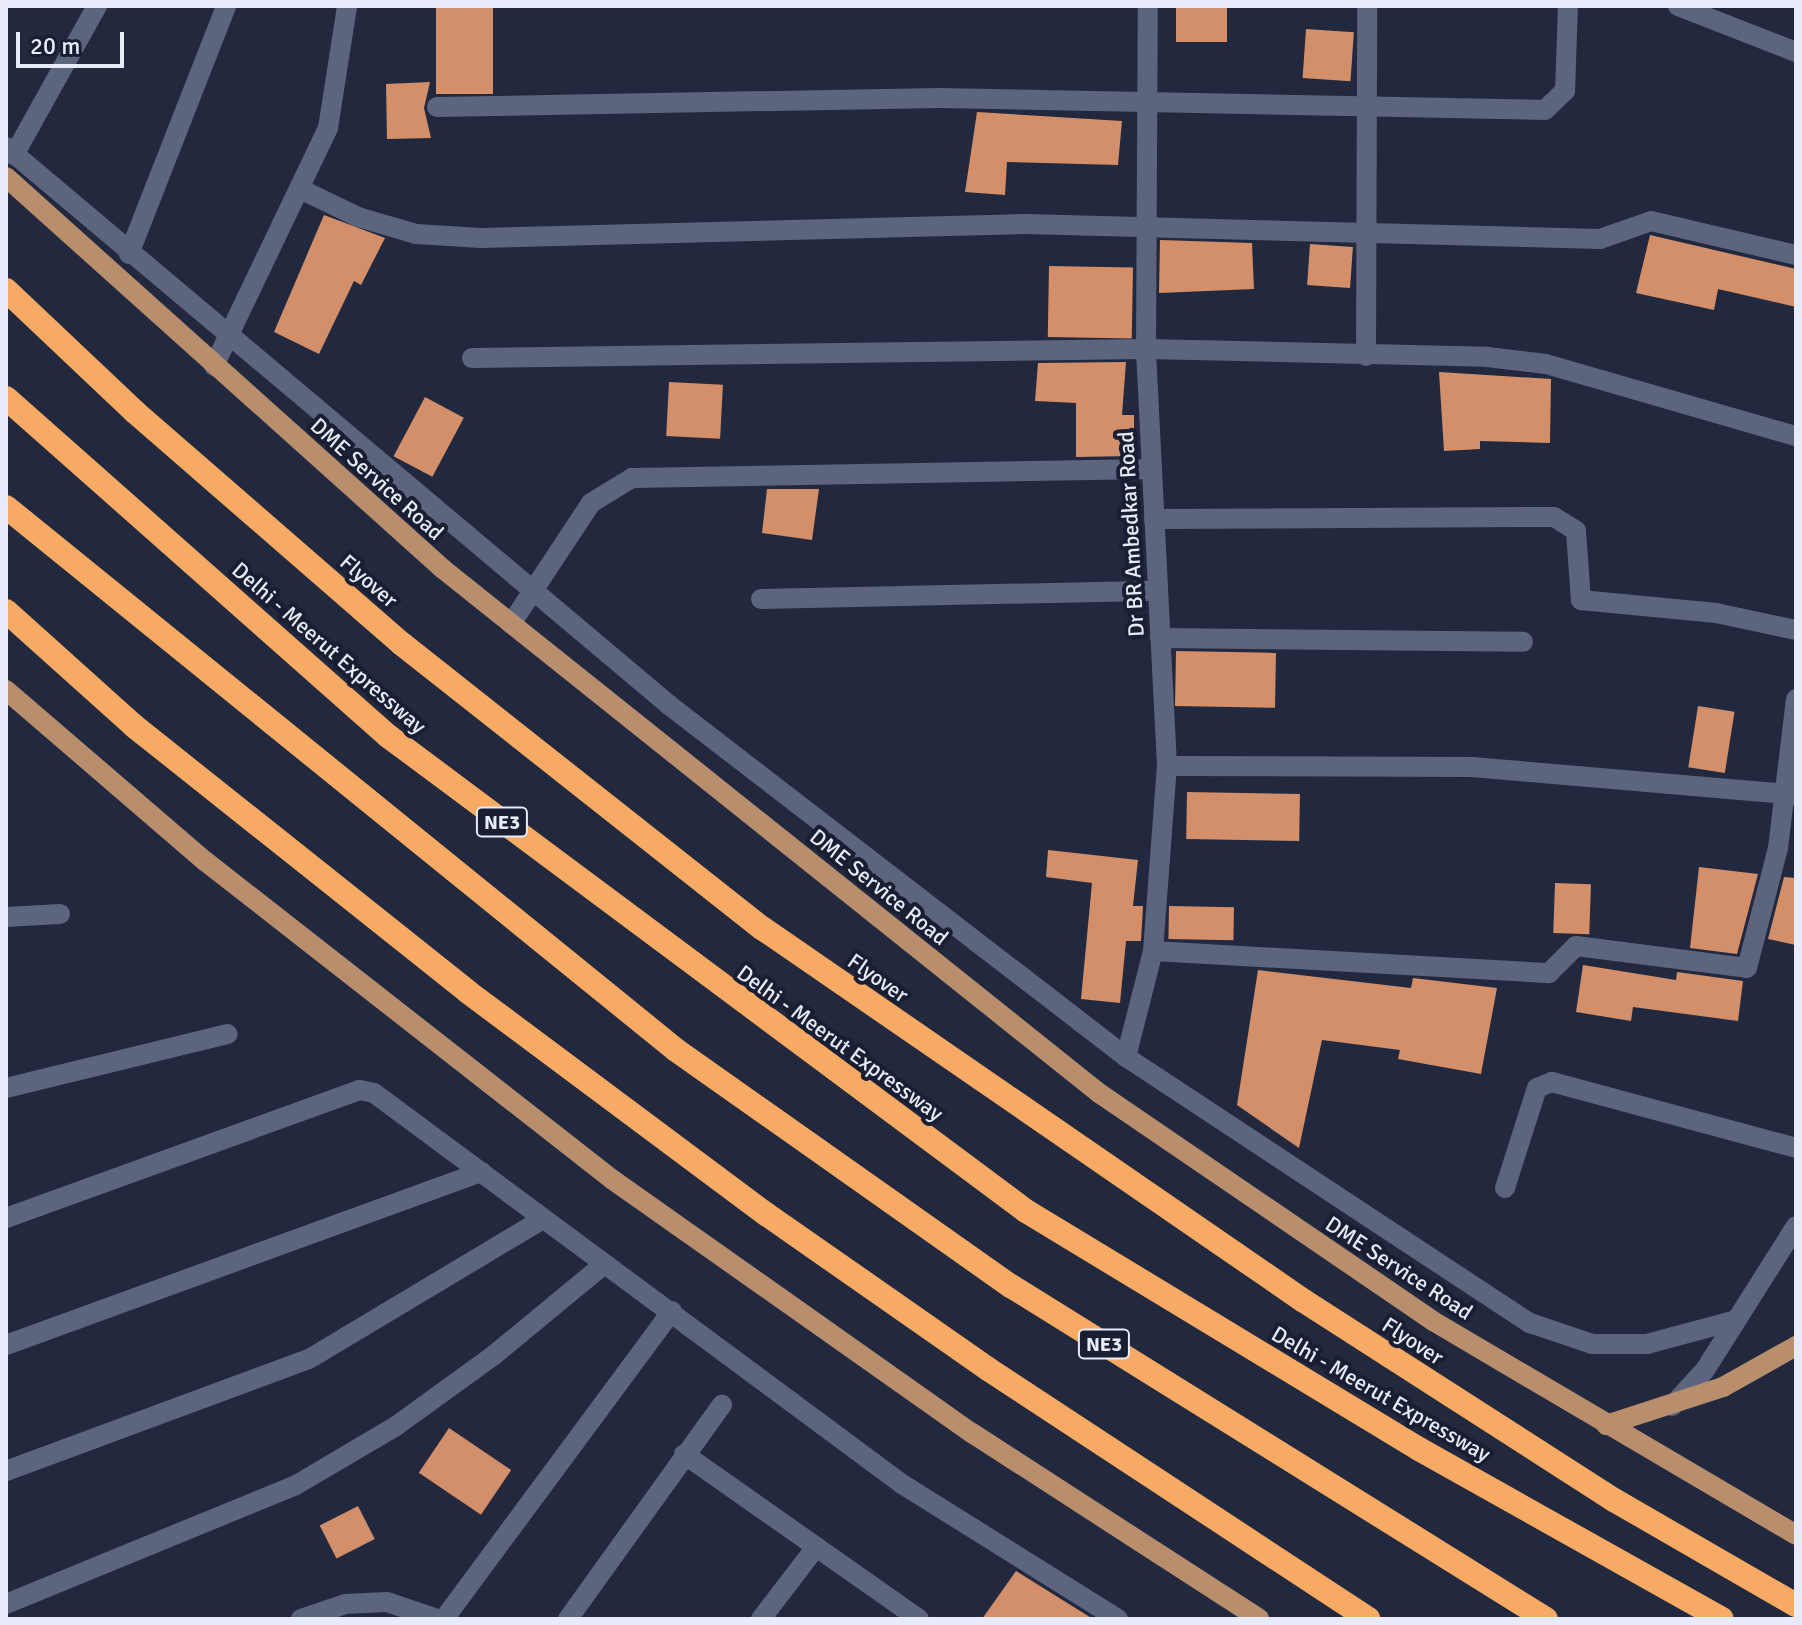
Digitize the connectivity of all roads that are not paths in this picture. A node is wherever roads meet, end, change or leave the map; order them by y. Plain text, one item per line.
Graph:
1 (97, 6) edge
2 (226, 6) edge
3 (347, 6) edge
4 (1148, 6) edge
5 (1367, 6) edge
6 (1568, 6) edge
7 (1678, 6) edge
8 (1796, 52) edge
9 (1146, 103) junction
10 (437, 107) dead end
11 (1366, 110) junction
12 (10, 151) edge
13 (6, 177) edge
14 (300, 189) junction
15 (1145, 228) junction
16 (1366, 232) junction
17 (129, 254) junction
18 (1796, 255) edge
19 (6, 290) edge
20 (227, 338) junction
21 (1146, 349) junction
22 (1366, 356) junction
23 (472, 358) dead end
24 (214, 366) junction
25 (6, 398) edge
26 (1796, 436) edge
27 (1152, 469) junction
28 (6, 507) edge
29 (1154, 519) junction
30 (1157, 591) junction
31 (533, 593) junction
32 (761, 599) dead end
33 (6, 611) edge
34 (511, 624) junction
35 (1796, 630) edge
36 (1160, 638) junction
37 (1523, 642) dead end
38 (6, 690) edge
39 (1796, 699) edge
40 (1167, 766) junction
41 (1791, 793) edge
42 (60, 914) dead end
43 (6, 917) edge
44 (1153, 951) junction
45 (228, 1034) dead end
46 (1126, 1057) junction
47 (6, 1088) edge
48 (1796, 1148) edge
49 (481, 1172) junction
50 (1505, 1188) dead end
51 (6, 1218) edge
52 (543, 1219) junction
53 (1796, 1226) edge
54 (603, 1265) junction
55 (672, 1311) junction
56 (1736, 1320) junction
57 (6, 1345) edge
58 (1796, 1346) edge
59 (722, 1405) dead end
60 (1672, 1406) junction
61 (1606, 1425) junction
62 (684, 1454) junction
63 (6, 1471) edge
64 (1796, 1535) edge
65 (816, 1547) junction
66 (6, 1604) edge
67 (1796, 1605) edge
68 (301, 1619) edge
69 (437, 1619) edge
70 (444, 1619) edge
71 (568, 1619) edge
72 (761, 1619) edge
73 (919, 1619) edge
74 (1118, 1619) edge
75 (1259, 1619) edge
76 (1368, 1619) edge
77 (1546, 1619) edge
78 (1722, 1619) edge

1 - 12 street
2 - 17 street
3 - 14 street
4 - 9 street, Dr BR Ambedkar Road
5 - 11 street
6 - 11 street
7 - 8 street
9 - 10 street
9 - 11 street
9 - 15 street, Dr BR Ambedkar Road
11 - 16 street
12 - 17 street
13 - 24 main road, DME Service Road
14 - 15 street
14 - 20 street
15 - 16 street
15 - 21 street, Dr BR Ambedkar Road
16 - 18 street
16 - 22 street
17 - 20 street
19 - 67 highway, Flyover
20 - 24 street
20 - 31 street
21 - 22 street
21 - 23 street
21 - 27 street, Dr BR Ambedkar Road
22 - 26 street
24 - 34 main road, DME Service Road
25 - 78 highway, Delhi - Meerut Expressway / NE3
27 - 29 street, Dr BR Ambedkar Road
27 - 31 street
28 - 77 highway, NE3
29 - 30 street, Dr BR Ambedkar Road
29 - 35 street
30 - 32 street
30 - 36 street, Dr BR Ambedkar Road
31 - 34 street
31 - 46 street
33 - 76 highway
34 - 61 main road, DME Service Road
36 - 37 street
36 - 40 street, Dr BR Ambedkar Road
38 - 75 main road
39 - 41 street
40 - 41 street
40 - 44 street, Dr BR Ambedkar Road
41 - 44 street
42 - 43 street
44 - 46 street, Dr BR Ambedkar Road
45 - 47 street
46 - 56 street
48 - 50 street
49 - 51 street
49 - 52 street
49 - 57 street
52 - 54 street
52 - 63 street
53 - 56 street
54 - 55 street
54 - 66 street
55 - 70 street
55 - 74 street
56 - 60 street
58 - 60 main road
59 - 62 street
60 - 61 main road
61 - 64 main road, DME Service Road
62 - 65 street
62 - 71 street
65 - 72 street
65 - 73 street
68 - 69 street

